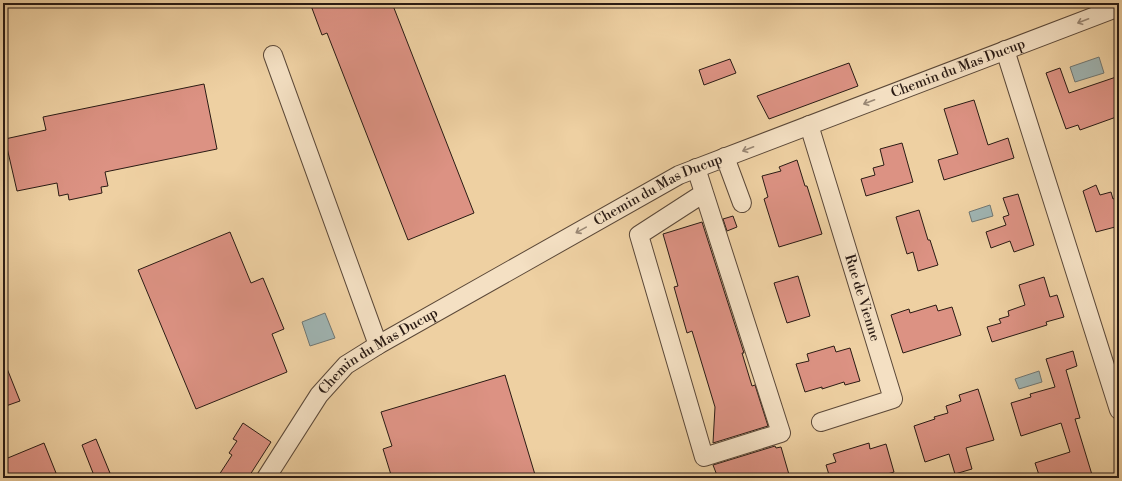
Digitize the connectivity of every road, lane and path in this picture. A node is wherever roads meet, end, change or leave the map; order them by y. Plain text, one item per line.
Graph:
1 (1119, 7) edge
2 (1005, 50) junction
3 (273, 55) dead end
4 (809, 125) junction
5 (725, 157) junction
6 (696, 168) junction
7 (704, 192) junction
8 (742, 203) dead end
9 (378, 345) junction
10 (1119, 410) edge
11 (821, 422) dead end
12 (266, 478) edge

1 -> 2 street, Chemin du Mas Ducup
2 -> 4 street, Chemin du Mas Ducup
2 - 10 street
3 - 9 street
4 -> 5 street, Chemin du Mas Ducup
4 - 11 street, Rue de Vienne
5 - 6 street, Chemin du Mas Ducup
5 - 8 street
6 - 7 street
6 -> 9 street, Chemin du Mas Ducup
7 - 7 street
9 - 12 street, Chemin du Mas Ducup

